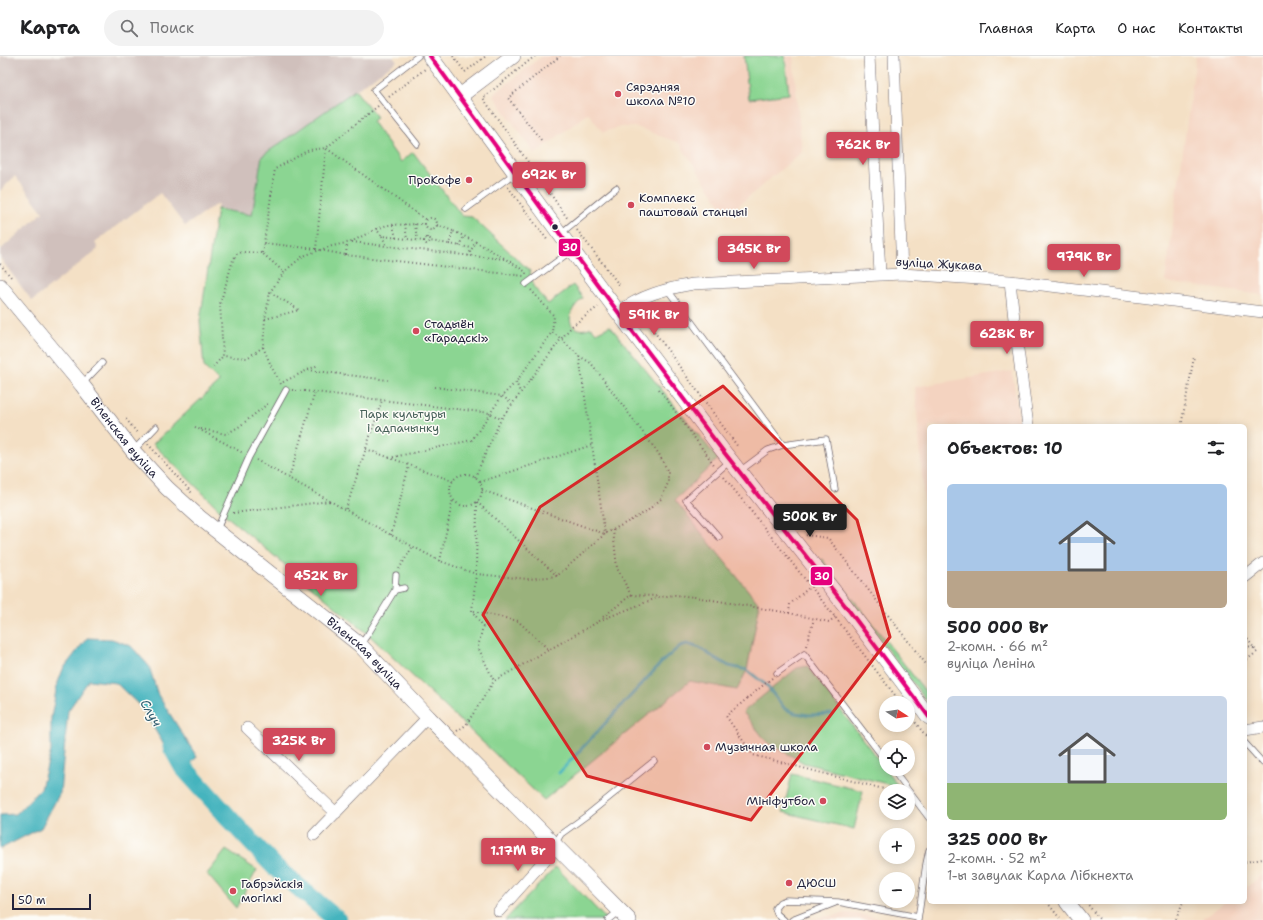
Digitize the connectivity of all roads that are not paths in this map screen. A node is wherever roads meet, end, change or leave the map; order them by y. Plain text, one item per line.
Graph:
1 (418, 56) edge
2 (513, 56) edge
3 (869, 56) edge
4 (894, 56) edge
5 (428, 63) edge
6 (460, 96) junction
7 (417, 144) dead end
8 (516, 173) junction
9 (616, 188) dead end
10 (466, 209) dead end
11 (560, 234) junction
12 (572, 250) junction
13 (880, 274) junction
14 (902, 274) junction
15 (1010, 280) junction
16 (526, 284) road end
17 (0, 286) edge
18 (667, 289) junction
19 (618, 312) junction
20 (1263, 312) edge
21 (102, 363) dead end
22 (82, 385) junction
23 (286, 390) road end
24 (1028, 424) edge
25 (156, 427) dead end
26 (783, 445) junction
27 (133, 451) junction
28 (740, 465) junction
29 (835, 489) dead end
30 (216, 531) junction
31 (719, 537) dead end
32 (1263, 563) edge
33 (396, 575) road end
34 (1247, 575) edge
35 (404, 588) dead end
36 (395, 590) junction
37 (360, 645) junction
38 (777, 674) road end
39 (927, 715) edge
40 (428, 717) junction
41 (1263, 727) edge
42 (247, 728) dead end
43 (1247, 730) edge
44 (1247, 745) edge
45 (879, 752) edge
46 (654, 761) dead end
47 (1263, 763) edge
48 (897, 776) edge
49 (336, 813) junction
50 (927, 815) edge
51 (314, 835) dead end
52 (554, 844) junction
53 (927, 859) edge
54 (838, 902) junction
55 (1069, 904) edge
56 (499, 911) dead end
57 (619, 917) edge
58 (918, 918) edge
59 (784, 920) edge
60 (792, 920) edge
61 (1081, 920) edge

1 - 7 lane
2 - 6 main road
3 - 13 street
4 - 14 street
5 - 6 main road
6 - 8 main road
8 - 10 lane
8 - 11 main road
9 - 11 lane
11 - 12 main road
12 - 16 lane
12 - 19 main road
13 - 14 street, вуліца Жукава
13 - 18 street, вуліца Жукава
14 - 15 street, вуліца Жукава
15 - 20 street, вуліца Жукава
15 - 24 street
17 - 22 main road, Віленская вуліца
18 - 19 street, вуліца Жукава
18 - 26 lane
19 - 28 main road
21 - 22 lane
22 - 27 main road, Віленская вуліца
23 - 30 lane
25 - 27 lane
26 - 28 lane
26 - 29 lane
27 - 30 main road, Віленская вуліца
28 - 31 lane
28 - 39 main road
30 - 37 main road, Віленская вуліца
32 - 34 street
33 - 36 lane
35 - 36 lane
36 - 37 lane
37 - 40 main road, Віленская вуліца
38 - 45 lane
40 - 49 street
40 - 52 main road, Віленская вуліца
41 - 43 street
42 - 49 street
44 - 47 lane
46 - 52 lane
48 - 50 lane
49 - 51 street
52 - 56 street
52 - 57 main road, Віленская вуліца
53 - 58 lane
54 - 58 lane
54 - 59 lane
54 - 60 lane
55 - 61 main road

